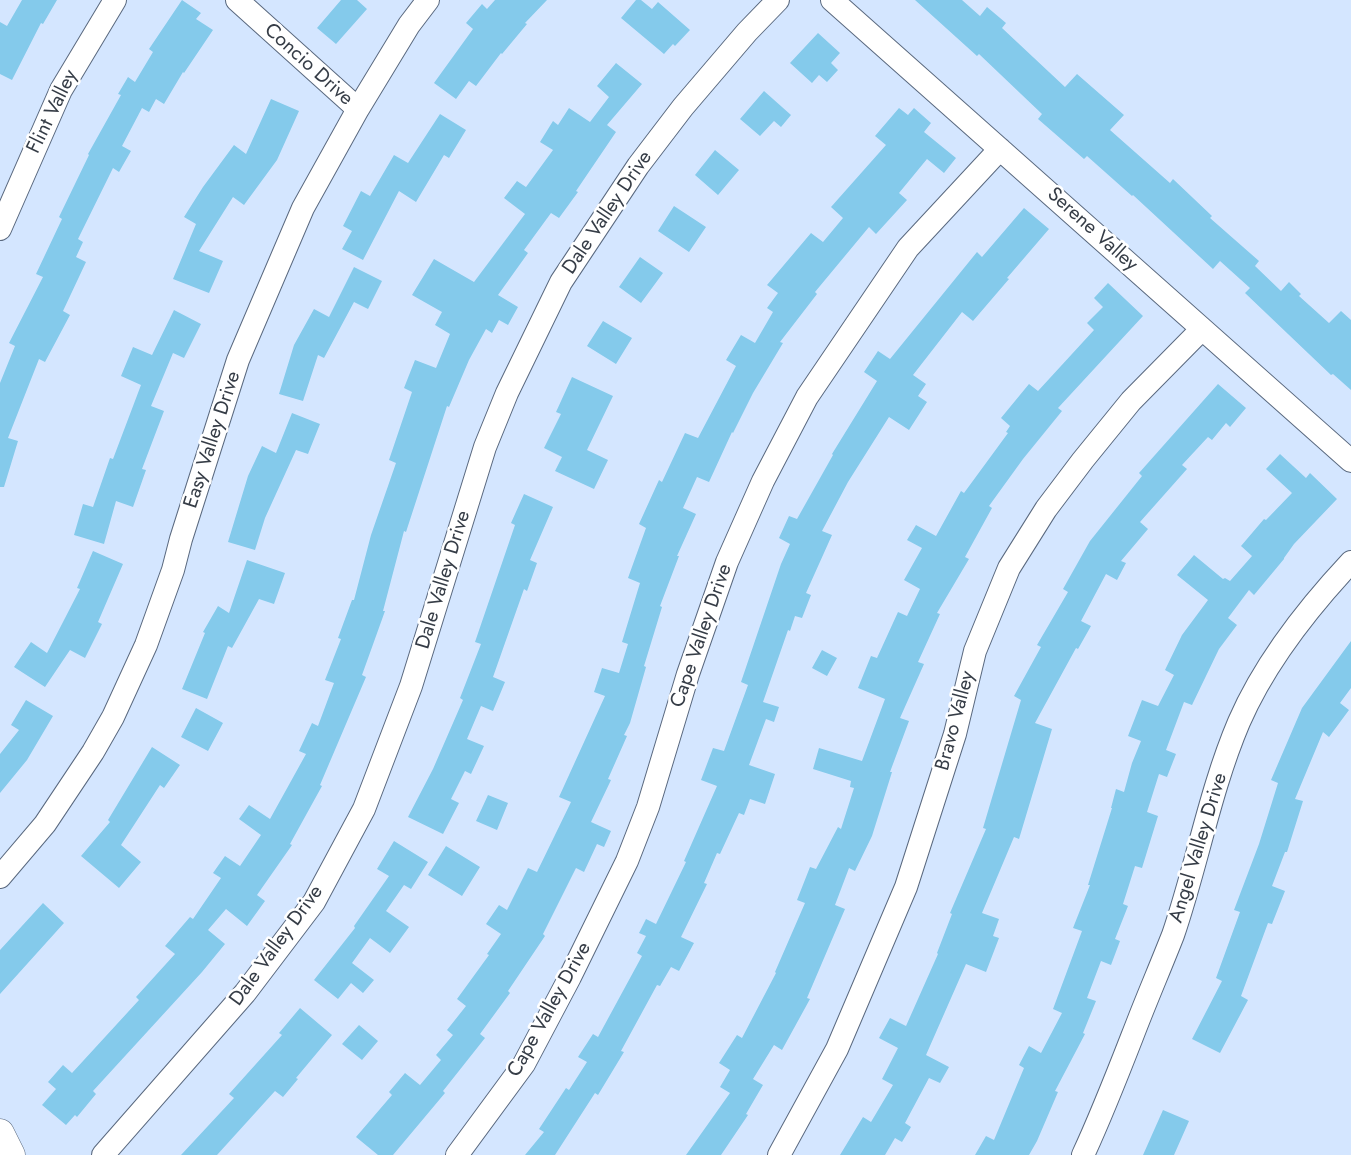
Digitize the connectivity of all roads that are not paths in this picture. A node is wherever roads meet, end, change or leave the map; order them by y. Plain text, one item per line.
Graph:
1 (115, 0) edge
2 (237, 0) edge
3 (428, 0) edge
4 (778, 0) edge
5 (832, 0) edge
6 (358, 109) junction
7 (1000, 149) junction
8 (0, 229) edge
9 (1202, 329) junction
10 (1351, 461) edge
11 (1351, 562) edge
12 (0, 877) edge
13 (0, 1133) edge
14 (12, 1155) edge
15 (104, 1155) edge
16 (458, 1155) edge
17 (779, 1155) edge
18 (1083, 1155) edge

1 - 8 street, Flint Valley
2 - 6 street, Concio Drive
3 - 6 street, Easy Valley Drive
4 - 15 street, Dale Valley Drive
5 - 7 street, Serene Valley
6 - 12 street, Easy Valley Drive
7 - 9 street, Serene Valley
7 - 16 street, Cape Valley Drive
9 - 10 street, Serene Valley
9 - 17 street, Bravo Valley
11 - 18 street, Angel Valley Drive
13 - 14 street

